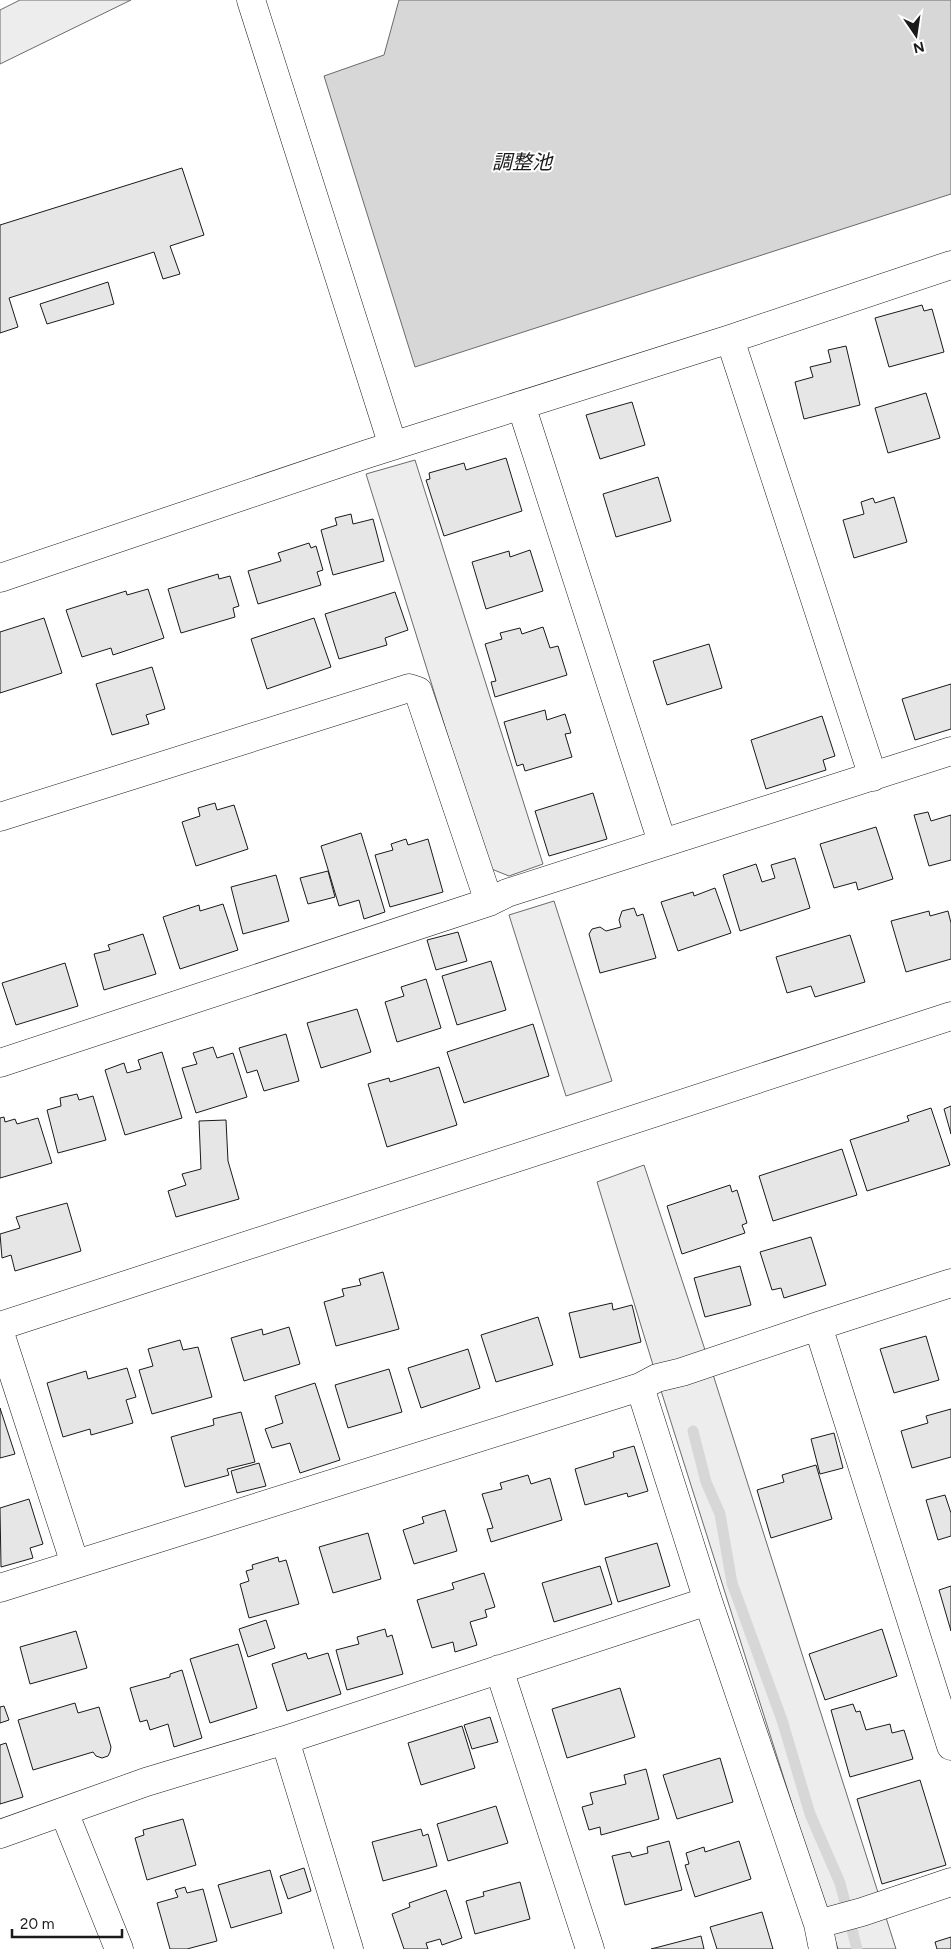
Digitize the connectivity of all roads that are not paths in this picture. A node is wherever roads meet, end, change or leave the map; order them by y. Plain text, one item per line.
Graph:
1 (251, 0) edge
2 (951, 265) edge
3 (730, 339) junction
4 (521, 405) junction
5 (393, 446) junction
6 (0, 578) edge
7 (951, 751) edge
8 (873, 777) junction
9 (0, 817) edge
10 (662, 842) junction
11 (489, 902) junction
12 (951, 1016) edge
13 (0, 1062) edge
14 (951, 1283) edge
15 (0, 1326) edge
16 (818, 1326) junction
17 (0, 1333) edge
18 (640, 1386) junction
19 (75, 1564) junction
20 (0, 1588) edge
21 (708, 1601) junction
22 (499, 1669) junction
23 (285, 1740) junction
24 (951, 1746) edge
25 (64, 1812) junction
26 (0, 1834) edge
27 (951, 1882) edge
28 (820, 1936) edge
29 (119, 1949) edge
30 (349, 1949) edge
31 (590, 1949) edge

1 - 5 street
2 - 3 street
3 - 4 street
3 - 8 street
4 - 5 street
4 - 10 street
5 - 6 street
7 - 8 street
8 - 10 street
9 - 11 street
10 - 11 street
11 - 13 street
12 - 15 street
14 - 16 street
16 - 18 street
16 - 24 street
17 - 19 street
18 - 19 street
18 - 21 street
19 - 20 street
21 - 22 street
21 - 28 street
22 - 23 street
22 - 31 street
23 - 25 street
23 - 30 street
25 - 26 street
25 - 29 street
27 - 28 street

